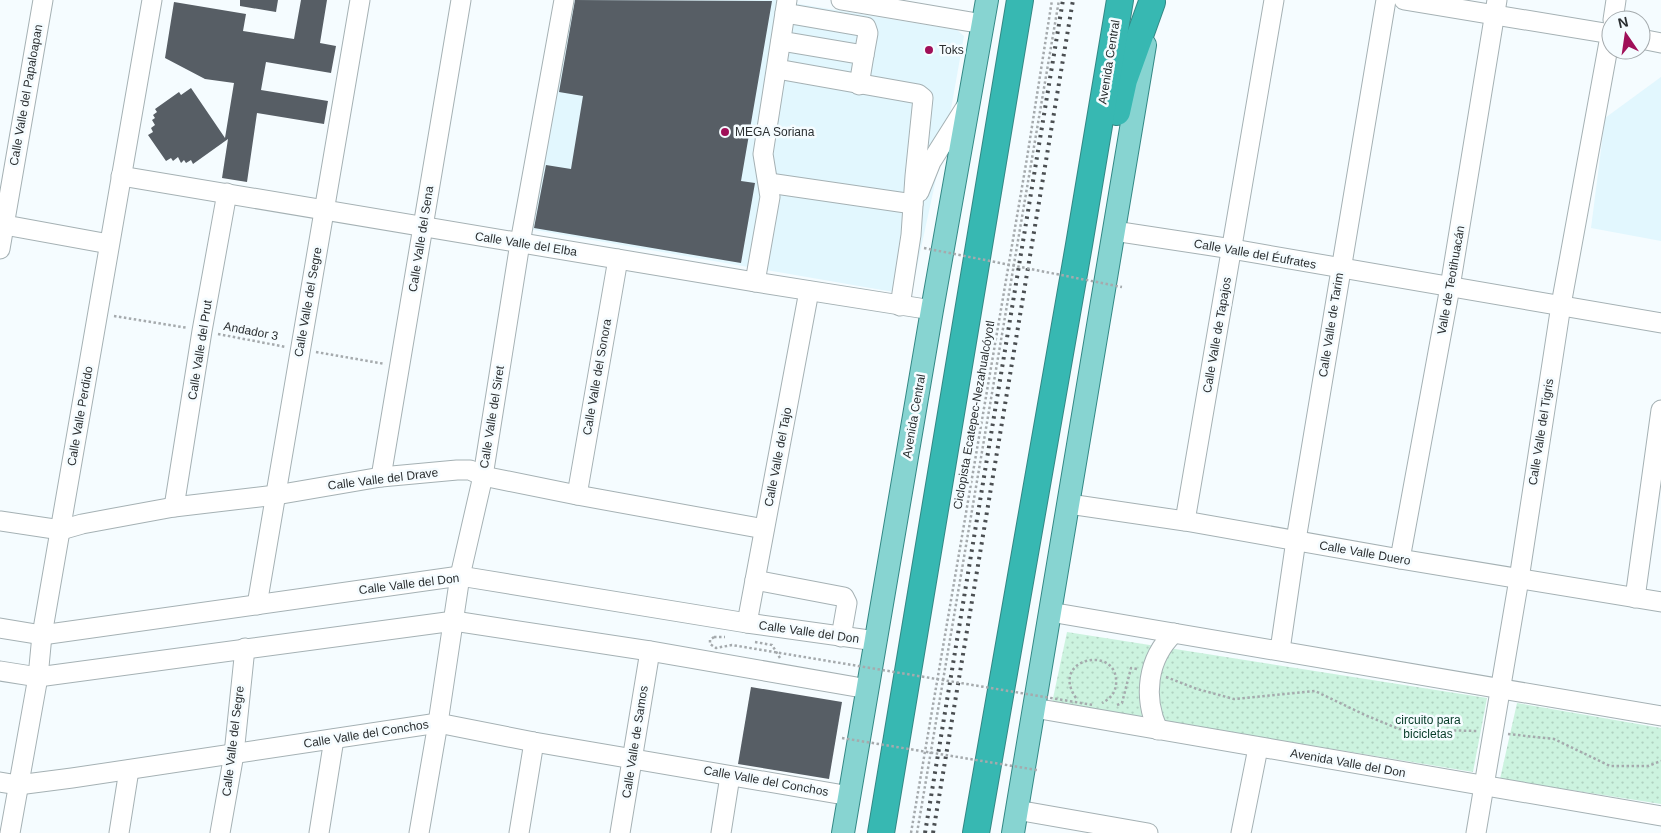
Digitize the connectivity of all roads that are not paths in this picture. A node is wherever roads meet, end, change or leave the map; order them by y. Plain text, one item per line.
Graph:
1 (43, 0) edge
2 (152, 0) edge
3 (360, 0) edge
4 (461, 0) edge
5 (564, 0) edge
6 (987, 0) edge
7 (1004, 0) edge
8 (1020, 0) edge
9 (1120, 0) edge
10 (1274, 0) edge
11 (1386, 0) edge
12 (1404, 0) edge
13 (850, 1) edge
14 (1152, 1) edge
15 (786, 6) edge
16 (1496, 8) edge
17 (983, 24) junction
18 (1601, 31) edge
19 (781, 41) junction
20 (864, 55) junction
21 (1606, 60) edge
22 (1009, 62) junction
23 (777, 70) junction
24 (859, 85) junction
25 (969, 102) junction
26 (121, 176) junction
27 (769, 183) junction
28 (227, 193) junction
29 (913, 204) junction
30 (325, 210) junction
31 (2, 225) edge
32 (422, 226) junction
33 (1114, 231) junction
34 (520, 242) junction
35 (109, 244) junction
36 (1079, 245) junction
37 (0, 249) edge
38 (1232, 249) junction
39 (618, 259) junction
40 (1340, 269) junction
41 (755, 282) junction
42 (1450, 287) junction
43 (809, 290) junction
44 (1561, 305) junction
45 (900, 306) junction
46 (932, 310) junction
47 (1661, 323) edge
48 (1661, 410) edge
49 (483, 476) junction
50 (381, 478) junction
51 (276, 495) junction
52 (576, 495) junction
53 (1069, 504) junction
54 (174, 507) junction
55 (0, 521) edge
56 (1185, 522) junction
57 (764, 529) junction
58 (61, 530) junction
59 (1296, 540) junction
60 (1400, 560) junction
61 (460, 576) junction
62 (1519, 579) junction
63 (755, 580) junction
64 (1635, 598) junction
65 (1661, 602) edge
66 (256, 605) junction
67 (1050, 612) junction
68 (454, 621) junction
69 (0, 628) edge
70 (747, 632) junction
71 (1174, 633) junction
72 (42, 635) junction
73 (841, 637) junction
74 (876, 641) junction
75 (245, 648) junction
76 (650, 650) junction
77 (1280, 650) junction
78 (0, 671) edge
79 (38, 677) junction
80 (1501, 688) junction
81 (868, 689) junction
82 (1034, 708) junction
83 (1661, 716) edge
84 (438, 723) junction
85 (1158, 730) junction
86 (334, 739) junction
87 (534, 742) junction
88 (1258, 748) junction
89 (234, 754) junction
90 (633, 758) junction
91 (129, 770) junction
92 (730, 776) junction
93 (9, 783) edge
94 (1484, 786) junction
95 (850, 796) junction
96 (1017, 810) junction
97 (1661, 816) edge
98 (1137, 832) edge
99 (10, 833) edge
100 (119, 833) edge
101 (220, 833) edge
102 (319, 833) edge
103 (419, 833) edge
104 (519, 833) edge
105 (620, 833) edge
106 (721, 833) edge
107 (843, 833) edge
108 (881, 833) edge
109 (976, 833) edge
110 (1013, 833) edge
111 (1241, 833) edge
112 (1476, 833) edge

1 - 31 street, Calle Valle del Papaloapan
2 - 26 street, Calle Valle Perdido
3 - 30 street, Calle Valle del Segre
4 - 32 street, Calle Valle del Sena
5 - 34 street, Calle Valle del Siret
6 - 17 main road, Avenida Central
7 - 22 highway
8 - 22 highway
9 - 36 highway, Avenida Central
10 - 38 street, Calle Valle de Tapajos
11 - 40 street, Calle Valle de Tarim
12 - 16 street
13 - 17 street
14 - 33 main road
14 - 36 highway
15 - 19 street
15 - 20 street
16 - 18 street
16 - 42 street, Valle de Teotihuacán
17 - 25 main road, Avenida Central
19 - 20 street
19 - 23 street
20 - 24 street
21 - 44 street, Calle Valle del Tigris
22 - 108 highway
23 - 24 street
23 - 27 street
24 - 29 street
25 - 29 street
25 - 46 main road, Avenida Central
26 - 28 street, Calle Valle del Elba
26 - 35 street, Calle Valle Perdido
27 - 29 street
27 - 41 street
28 - 30 street, Calle Valle del Elba
28 - 54 street, Calle Valle del Prut
29 - 45 street
30 - 32 street, Calle Valle del Elba
30 - 51 street, Calle Valle del Segre
31 - 35 street
31 - 37 street, Calle Valle del Papaloapan
32 - 34 street, Calle Valle del Elba
32 - 50 street, Calle Valle del Sena
33 - 38 street, Calle Valle del Éufrates
33 - 53 main road
34 - 39 street, Calle Valle del Elba
34 - 49 street, Calle Valle del Siret
35 - 58 street, Calle Valle Perdido
36 - 109 highway, Avenida Central
38 - 40 street, Calle Valle del Éufrates
38 - 56 street, Calle Valle de Tapajos
39 - 41 street, Calle Valle del Elba
39 - 52 street, Calle Valle del Sonora
40 - 42 street, Calle Valle del Éufrates
40 - 59 street, Calle Valle de Tarim
41 - 43 street, Calle Valle del Elba
42 - 44 street, Calle Valle del Éufrates
42 - 60 street, Valle de Teotihuacán
43 - 45 street, Calle Valle del Elba
43 - 57 street, Calle Valle del Tajo
44 - 47 street, Calle Valle del Éufrates
44 - 62 street, Calle Valle del Tigris
45 - 46 street, Calle Valle del Elba
46 - 74 main road, Avenida Central
48 - 64 street
49 - 50 street, Calle Valle del Drave
49 - 52 street, Calle Valle del Drave
49 - 61 street, Calle Valle del Siret
50 - 51 street, Calle Valle del Drave
51 - 54 street, Calle Valle del Drave
51 - 66 street, Calle Valle del Segre
52 - 57 street, Calle Valle del Drave
53 - 56 street, Calle Valle Duero
53 - 67 main road
54 - 58 street, Calle Valle del Drave
55 - 58 street, Calle Valle del Drave
56 - 59 street, Calle Valle Duero
57 - 63 street, Calle Valle del Tajo
58 - 72 street, Calle Valle Perdido
59 - 60 street, Calle Valle Duero
59 - 77 street, Calle Valle de Tarim
60 - 62 street, Calle Valle Duero
61 - 66 street, Calle Valle del Don
61 - 68 street, Calle Valle del Siret
61 - 70 street, Calle Valle del Don
62 - 64 street, Calle Valle Duero
62 - 80 street, Calle Valle del Tigris
63 - 70 street, Calle Valle del Tajo
63 - 73 street
64 - 65 street, Calle Valle Duero
66 - 72 street, Calle Valle del Don
67 - 71 street
67 - 82 main road
68 - 75 street
68 - 76 street
68 - 84 street, Calle Valle del Siret
69 - 72 street, Calle Valle del Don
70 - 73 street, Calle Valle del Don
71 - 77 street
71 - 85 street
72 - 79 street, Calle Valle Perdido
73 - 74 street, Calle Valle del Don
74 - 81 main road, Avenida Central
75 - 79 street
75 - 89 street, Calle Valle del Segre
76 - 81 street
76 - 90 street, Calle Valle de Samos
77 - 80 street
78 - 79 street
79 - 93 street, Calle Valle Perdido
80 - 83 street
80 - 94 street, Calle Valle del Tigris
81 - 95 main road, Avenida Central
82 - 85 street, Avenida Valle del Don
82 - 96 main road
84 - 86 street, Calle Valle del Conchos
84 - 87 street, Calle Valle del Conchos
84 - 103 street, Calle Valle del Siret
85 - 88 street, Avenida Valle del Don
86 - 89 street, Calle Valle del Conchos
86 - 102 street
87 - 90 street, Calle Valle del Conchos
87 - 104 street
88 - 94 street, Avenida Valle del Don
88 - 111 street
89 - 91 street, Calle Valle del Conchos
89 - 101 street, Calle Valle del Segre
90 - 92 street, Calle Valle del Conchos
90 - 105 street, Calle Valle de Samos
91 - 93 street, Calle Valle del Conchos
91 - 100 street
92 - 95 street, Calle Valle del Conchos
92 - 106 street
93 - 99 street, Calle Valle Perdido
94 - 97 street, Avenida Valle del Don
94 - 112 street, Calle Valle del Tigris
95 - 107 main road, Avenida Central
96 - 98 street
96 - 110 main road

